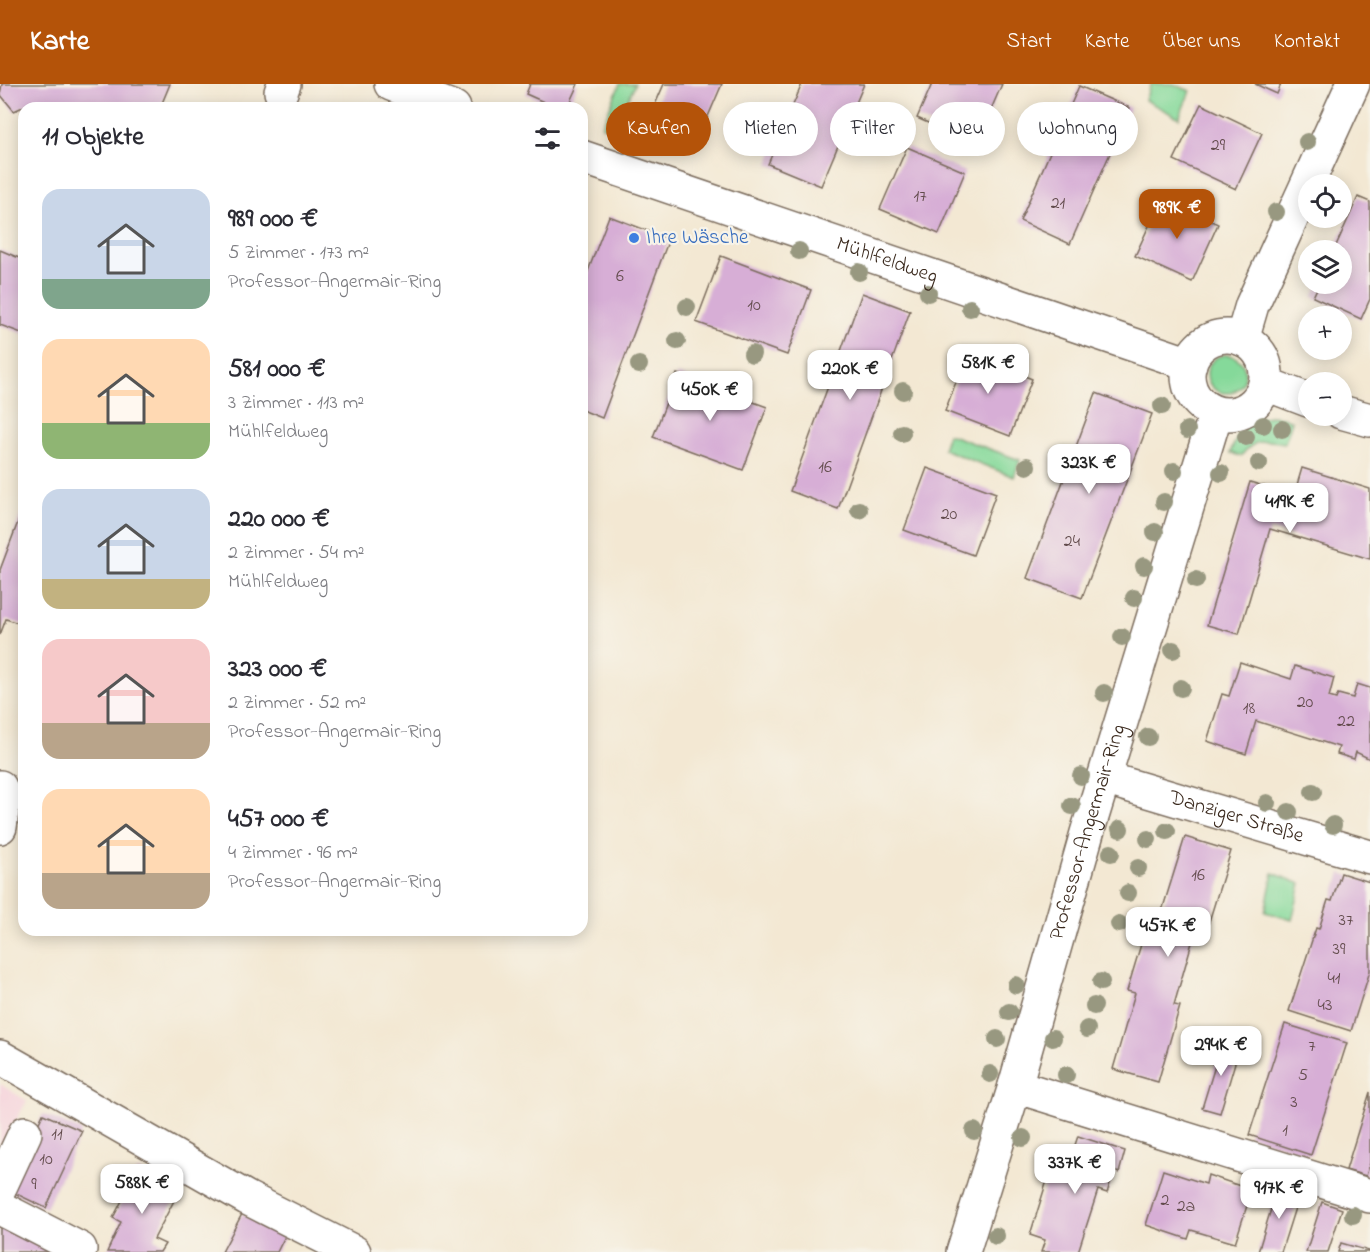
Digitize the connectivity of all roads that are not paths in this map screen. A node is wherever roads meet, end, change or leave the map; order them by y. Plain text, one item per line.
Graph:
1 (391, 84) edge
2 (1353, 84) edge
3 (438, 102) edge
4 (588, 161) edge
5 (1242, 339) junction
6 (1190, 364) junction
7 (1266, 384) junction
8 (1298, 396) edge
9 (1216, 413) junction
10 (1352, 415) edge
11 (1370, 420) edge
12 (1104, 778) junction
13 (0, 787) edge
14 (0, 827) edge
15 (1370, 857) edge
16 (0, 1057) edge
17 (1015, 1086) junction
18 (25, 1133) dead end
19 (0, 1187) edge
20 (1370, 1196) edge
21 (0, 1208) edge
22 (79, 1252) edge
23 (354, 1252) edge
24 (963, 1252) edge

1 - 3 street
2 - 5 street
4 - 6 street, Mühlfeldweg
5 - 6 street
5 - 7 street
6 - 9 street
7 - 8 street
7 - 9 street
9 - 12 street, Professor-Angermair-Ring
10 - 11 street
12 - 15 street, Danziger Straße
12 - 17 street, Professor-Angermair-Ring
13 - 14 street
16 - 23 street
17 - 20 street
17 - 24 street, Professor-Angermair-Ring
18 - 19 street
21 - 22 street

